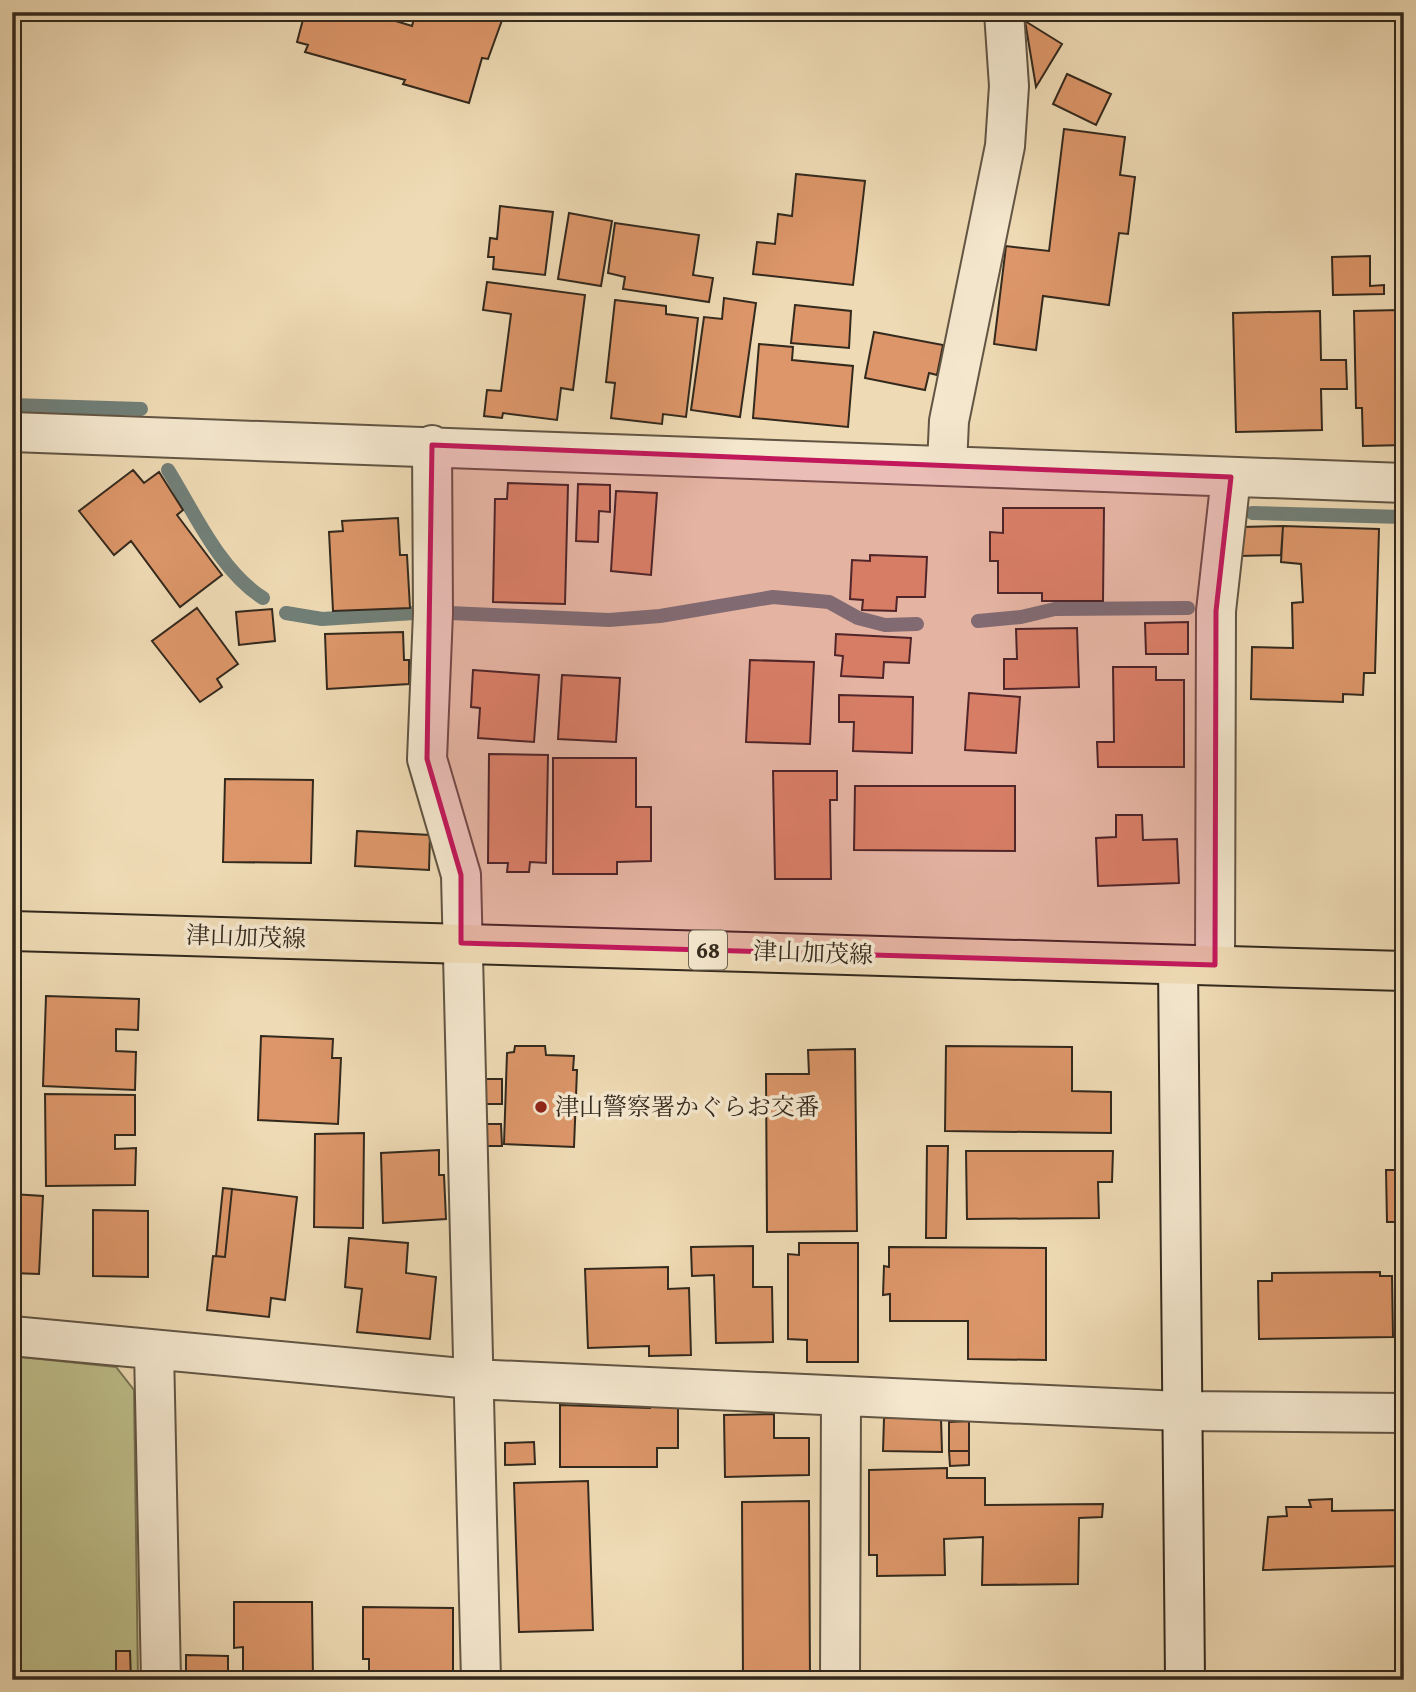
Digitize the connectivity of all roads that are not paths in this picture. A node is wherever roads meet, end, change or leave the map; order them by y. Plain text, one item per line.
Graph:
1 (1004, 12) edge
2 (12, 432) edge
3 (432, 445) junction
4 (947, 465) junction
5 (1231, 477) junction
6 (1404, 483) edge
7 (12, 931) edge
8 (461, 943) junction
9 (1197, 965) junction
10 (1404, 971) edge
11 (12, 1336) edge
12 (154, 1350) junction
13 (472, 1379) junction
14 (841, 1396) junction
15 (1180, 1411) junction
16 (1404, 1413) edge
17 (161, 1680) edge
18 (481, 1680) edge
19 (840, 1680) edge
20 (1185, 1680) edge

1 - 4 street
2 - 3 street
3 - 4 street
3 - 8 street
4 - 5 street
5 - 6 street
5 - 9 street
7 - 8 main road, 津山加茂線 / 68
8 - 9 main road, 津山加茂線 / 68
8 - 13 street
9 - 10 main road, 津山加茂線 / 68
9 - 15 street
11 - 12 street
12 - 13 street
12 - 17 street
13 - 14 street
13 - 18 street
14 - 15 street
14 - 19 street
15 - 16 street
15 - 20 street

